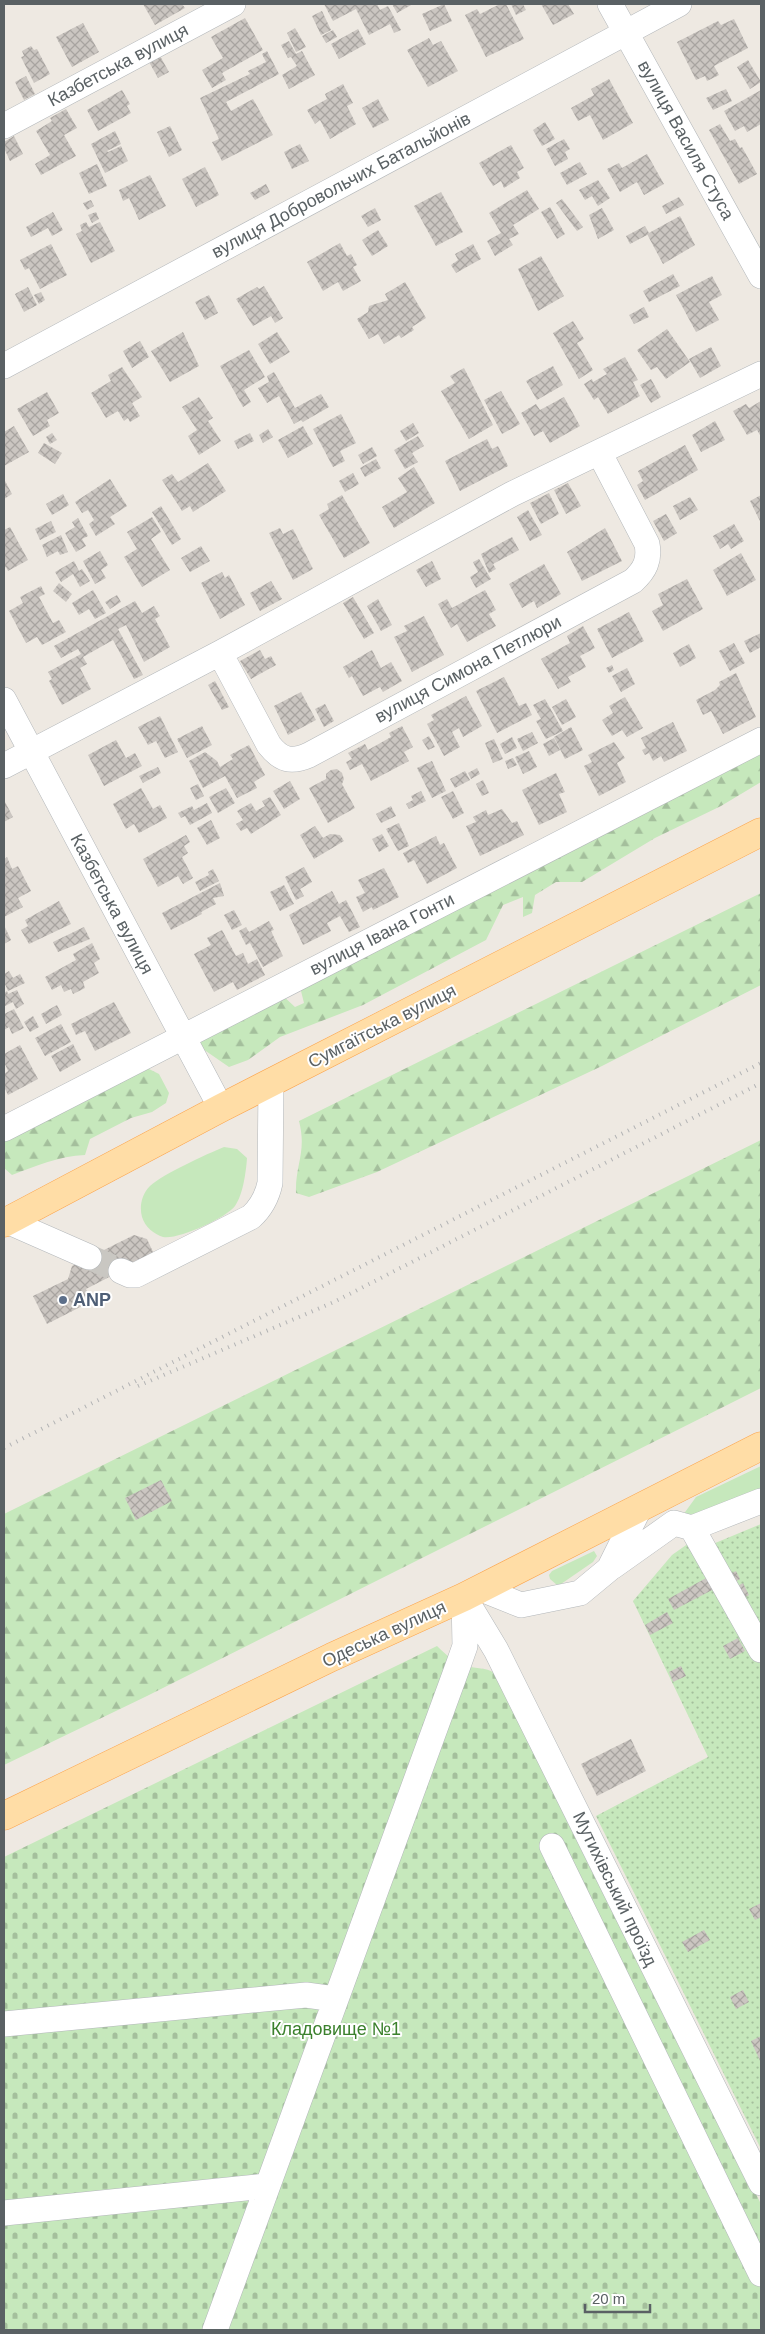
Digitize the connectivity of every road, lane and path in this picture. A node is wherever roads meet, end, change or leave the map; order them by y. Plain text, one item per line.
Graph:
1 (233, 4) edge
2 (610, 4) edge
3 (679, 4) edge
4 (627, 31) junction
5 (4, 126) edge
6 (761, 276) edge
7 (4, 366) edge
8 (761, 374) edge
9 (599, 452) junction
10 (220, 653) junction
11 (4, 700) edge
12 (761, 740) edge
13 (31, 752) junction
14 (4, 766) edge
15 (761, 832) edge
16 (182, 1036) junction
17 (271, 1082) junction
18 (221, 1108) junction
19 (4, 1129) edge
20 (5, 1222) edge
21 (89, 1257) tunnel mouth
22 (121, 1271) tunnel mouth
23 (761, 1446) edge
24 (761, 1501) edge
25 (640, 1507) junction
26 (692, 1528) junction
27 (610, 1569) junction
28 (472, 1593) junction
29 (761, 1650) edge
30 (4, 1816) edge
31 (552, 1846) dead end
32 (335, 1999) junction
33 (4, 2024) edge
34 (761, 2183) edge
35 (266, 2186) junction
36 (4, 2213) edge
37 (761, 2274) edge
38 (215, 2330) edge

1 - 5 street, Казбетська вулиця
2 - 4 street, вулиця Василя Стуса
3 - 4 street, вулиця Добровольчих Батальйонів
4 - 6 street, вулиця Василя Стуса
4 - 7 street, вулиця Добровольчих Батальйонів
8 - 9 street
9 - 10 street
9 - 10 street, вулиця Симона Петлюри
10 - 13 street
11 - 13 street, Казбетська вулиця
12 - 16 street, вулиця Івана Гонти
13 - 14 street
13 - 16 street, Казбетська вулиця
15 - 17 main road, Сумгаїтська вулиця
16 - 18 street, Казбетська вулиця
16 - 19 street, вулиця Івана Гонти
17 - 18 main road, Сумгаїтська вулиця
17 - 22 street
18 - 20 main road, Сумгаїтська вулиця
20 - 21 street
23 - 25 main road, Одеська вулиця
24 - 26 street
25 - 27 street
25 - 28 main road, Одеська вулиця
26 - 27 street
26 - 29 street
27 - 28 street
28 - 30 main road, Одеська вулиця
28 - 32 street
28 - 34 street, Мутихівський проїзд
31 - 37 street
32 - 33 street
32 - 35 street
35 - 36 street
35 - 38 street

